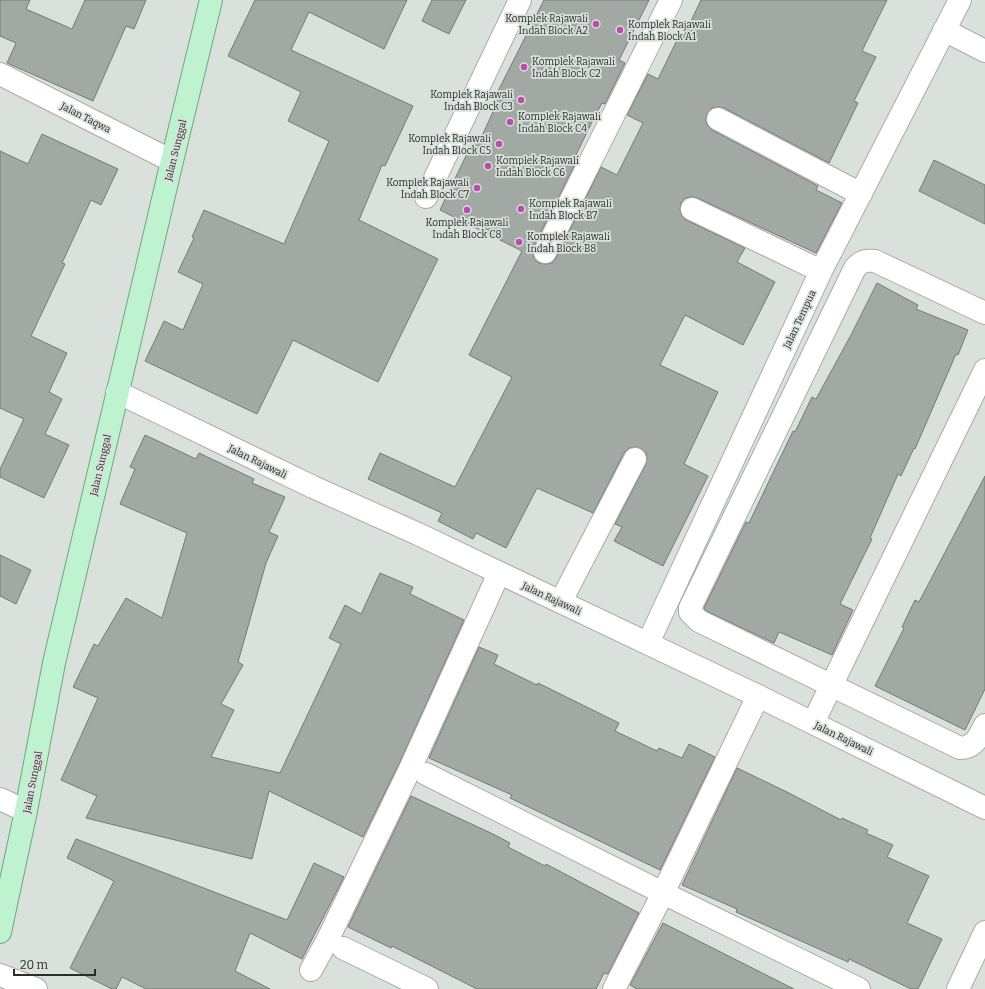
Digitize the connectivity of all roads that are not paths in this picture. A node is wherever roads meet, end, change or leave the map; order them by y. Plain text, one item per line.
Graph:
1 (211, 0) edge
2 (520, 0) edge
3 (671, 0) edge
4 (960, 0) edge
5 (944, 30) junction
6 (985, 52) edge
7 (0, 74) edge
8 (718, 119) dead end
9 (172, 161) junction
10 (860, 194) junction
11 (426, 197) dead end
12 (692, 209) dead end
13 (545, 252) dead end
14 (822, 271) junction
15 (985, 313) edge
16 (985, 370) edge
17 (117, 392) junction
18 (635, 459) dead end
19 (499, 573) junction
20 (560, 601) junction
21 (648, 643) junction
22 (833, 685) junction
23 (758, 696) junction
24 (813, 723) junction
25 (985, 725) edge
26 (426, 774) dead end
27 (0, 799) edge
28 (985, 808) edge
29 (26, 811) junction
30 (663, 893) junction
31 (0, 932) edge
32 (985, 932) edge
33 (343, 948) dead end
34 (311, 970) dead end
35 (0, 975) edge
36 (36, 989) edge
37 (427, 989) edge
38 (614, 989) edge
39 (859, 989) edge
40 (958, 989) edge

1 - 9 main road, Jalan Sunggal
2 - 11 street
3 - 13 street
4 - 5 street, Jalan Tempua
5 - 6 street
5 - 10 street, Jalan Tempua
7 - 9 street, Jalan Taqwa
8 - 10 street
9 - 17 main road, Jalan Sunggal
10 - 14 street, Jalan Tempua
12 - 14 street
14 - 21 street, Jalan Tempua
15 - 22 street
16 - 22 street
17 - 19 street, Jalan Rajawali
17 - 29 main road, Jalan Sunggal
18 - 20 street
19 - 20 street, Jalan Rajawali
19 - 34 street
20 - 21 street, Jalan Rajawali
21 - 23 street, Jalan Rajawali
22 - 24 street
22 - 25 street
23 - 24 street, Jalan Rajawali
23 - 30 street
24 - 28 street, Jalan Rajawali
26 - 30 street
27 - 29 street
29 - 31 main road, Jalan Sunggal
30 - 38 street
30 - 39 street
32 - 40 street
33 - 37 street
35 - 36 street

